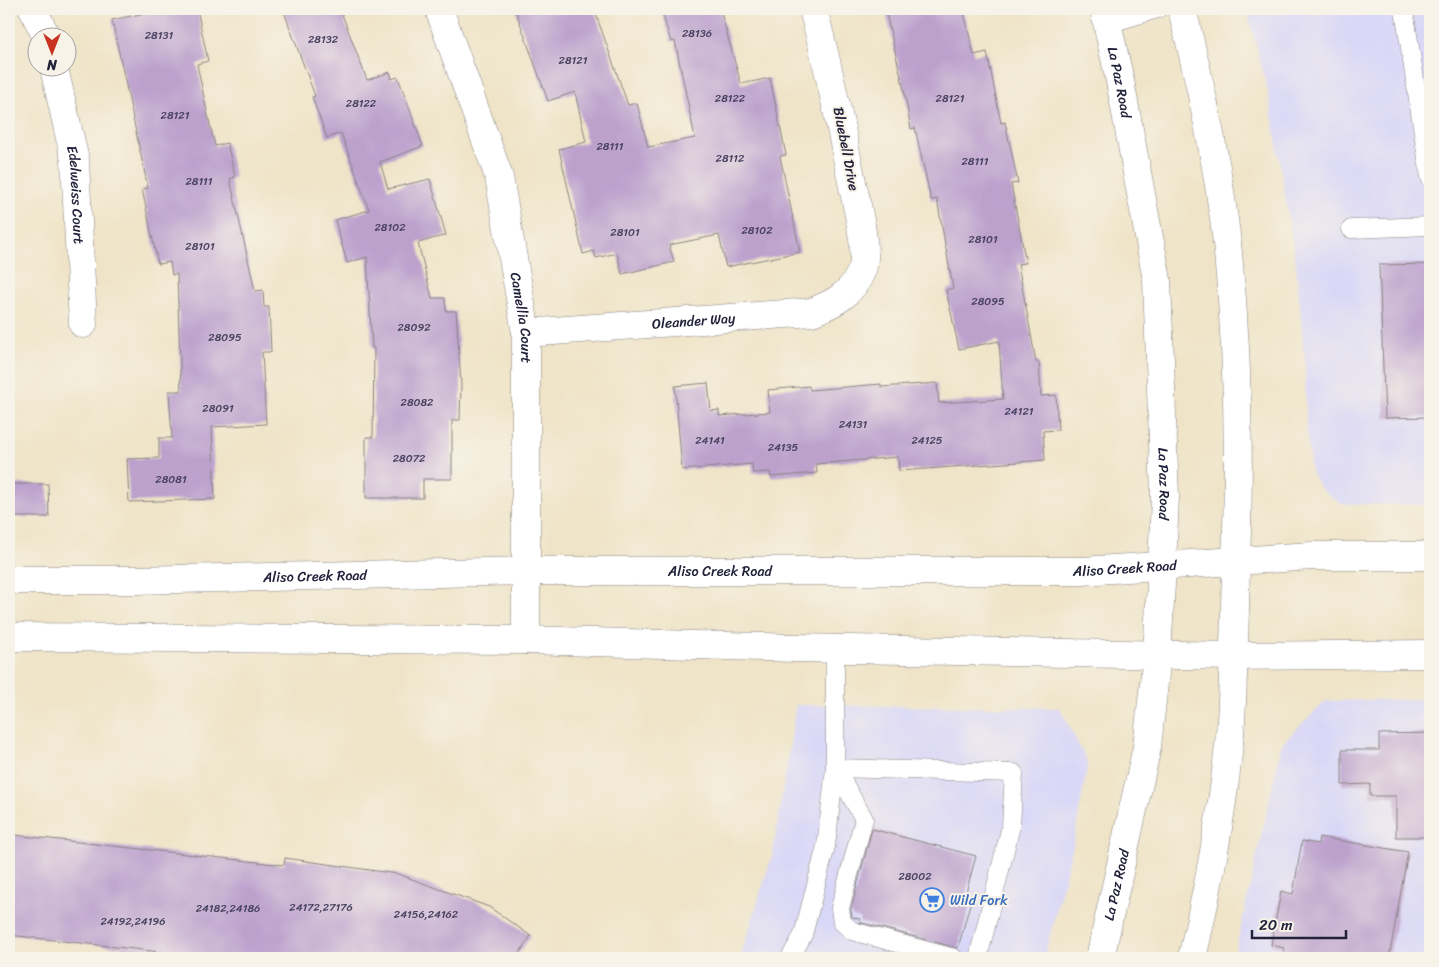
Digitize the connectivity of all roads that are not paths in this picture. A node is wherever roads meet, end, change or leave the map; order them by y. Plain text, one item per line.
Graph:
1 (34, 9) edge
2 (439, 9) edge
3 (813, 9) edge
4 (1158, 9) edge
5 (1182, 9) edge
6 (1404, 9) edge
7 (1106, 17) edge
8 (43, 28) edge
9 (56, 78) edge
10 (1430, 176) edge
11 (1430, 226) edge
12 (1350, 229) dead end
13 (852, 288) joint
14 (83, 324) dead end
15 (526, 333) junction
16 (1430, 556) edge
17 (1236, 561) junction
18 (1162, 566) junction
19 (526, 571) junction
20 (9, 580) edge
21 (9, 637) edge
22 (526, 640) junction
23 (836, 649) junction
24 (1430, 654) edge
25 (1157, 655) junction
26 (1234, 656) junction
27 (836, 768) junction
28 (792, 958) edge
29 (954, 958) edge
30 (978, 958) edge
31 (1100, 958) edge
32 (1192, 958) edge

1 - 8 main road
2 - 15 main road, Camellia Court
3 - 13 main road, Bluebell Drive
4 - 7 lane
5 - 17 main road
6 - 10 lane
7 - 18 main road, La Paz Road
9 - 14 main road, Edelweiss Court
11 - 12 lane
13 - 15 main road, Oleander Way
15 - 19 main road, Camellia Court
16 - 17 main road, Aliso Creek Road
17 - 18 main road, Aliso Creek Road
17 - 26 main road
18 - 19 main road, Aliso Creek Road
18 - 25 main road, La Paz Road
19 - 20 main road, Aliso Creek Road
19 - 22 main road, Camellia Court
21 - 22 main road
22 - 23 main road
23 - 25 main road
23 - 27 lane
24 - 26 main road
25 - 26 main road
25 - 31 main road, La Paz Road
26 - 32 main road
27 - 28 lane
27 - 29 lane
27 - 30 lane

